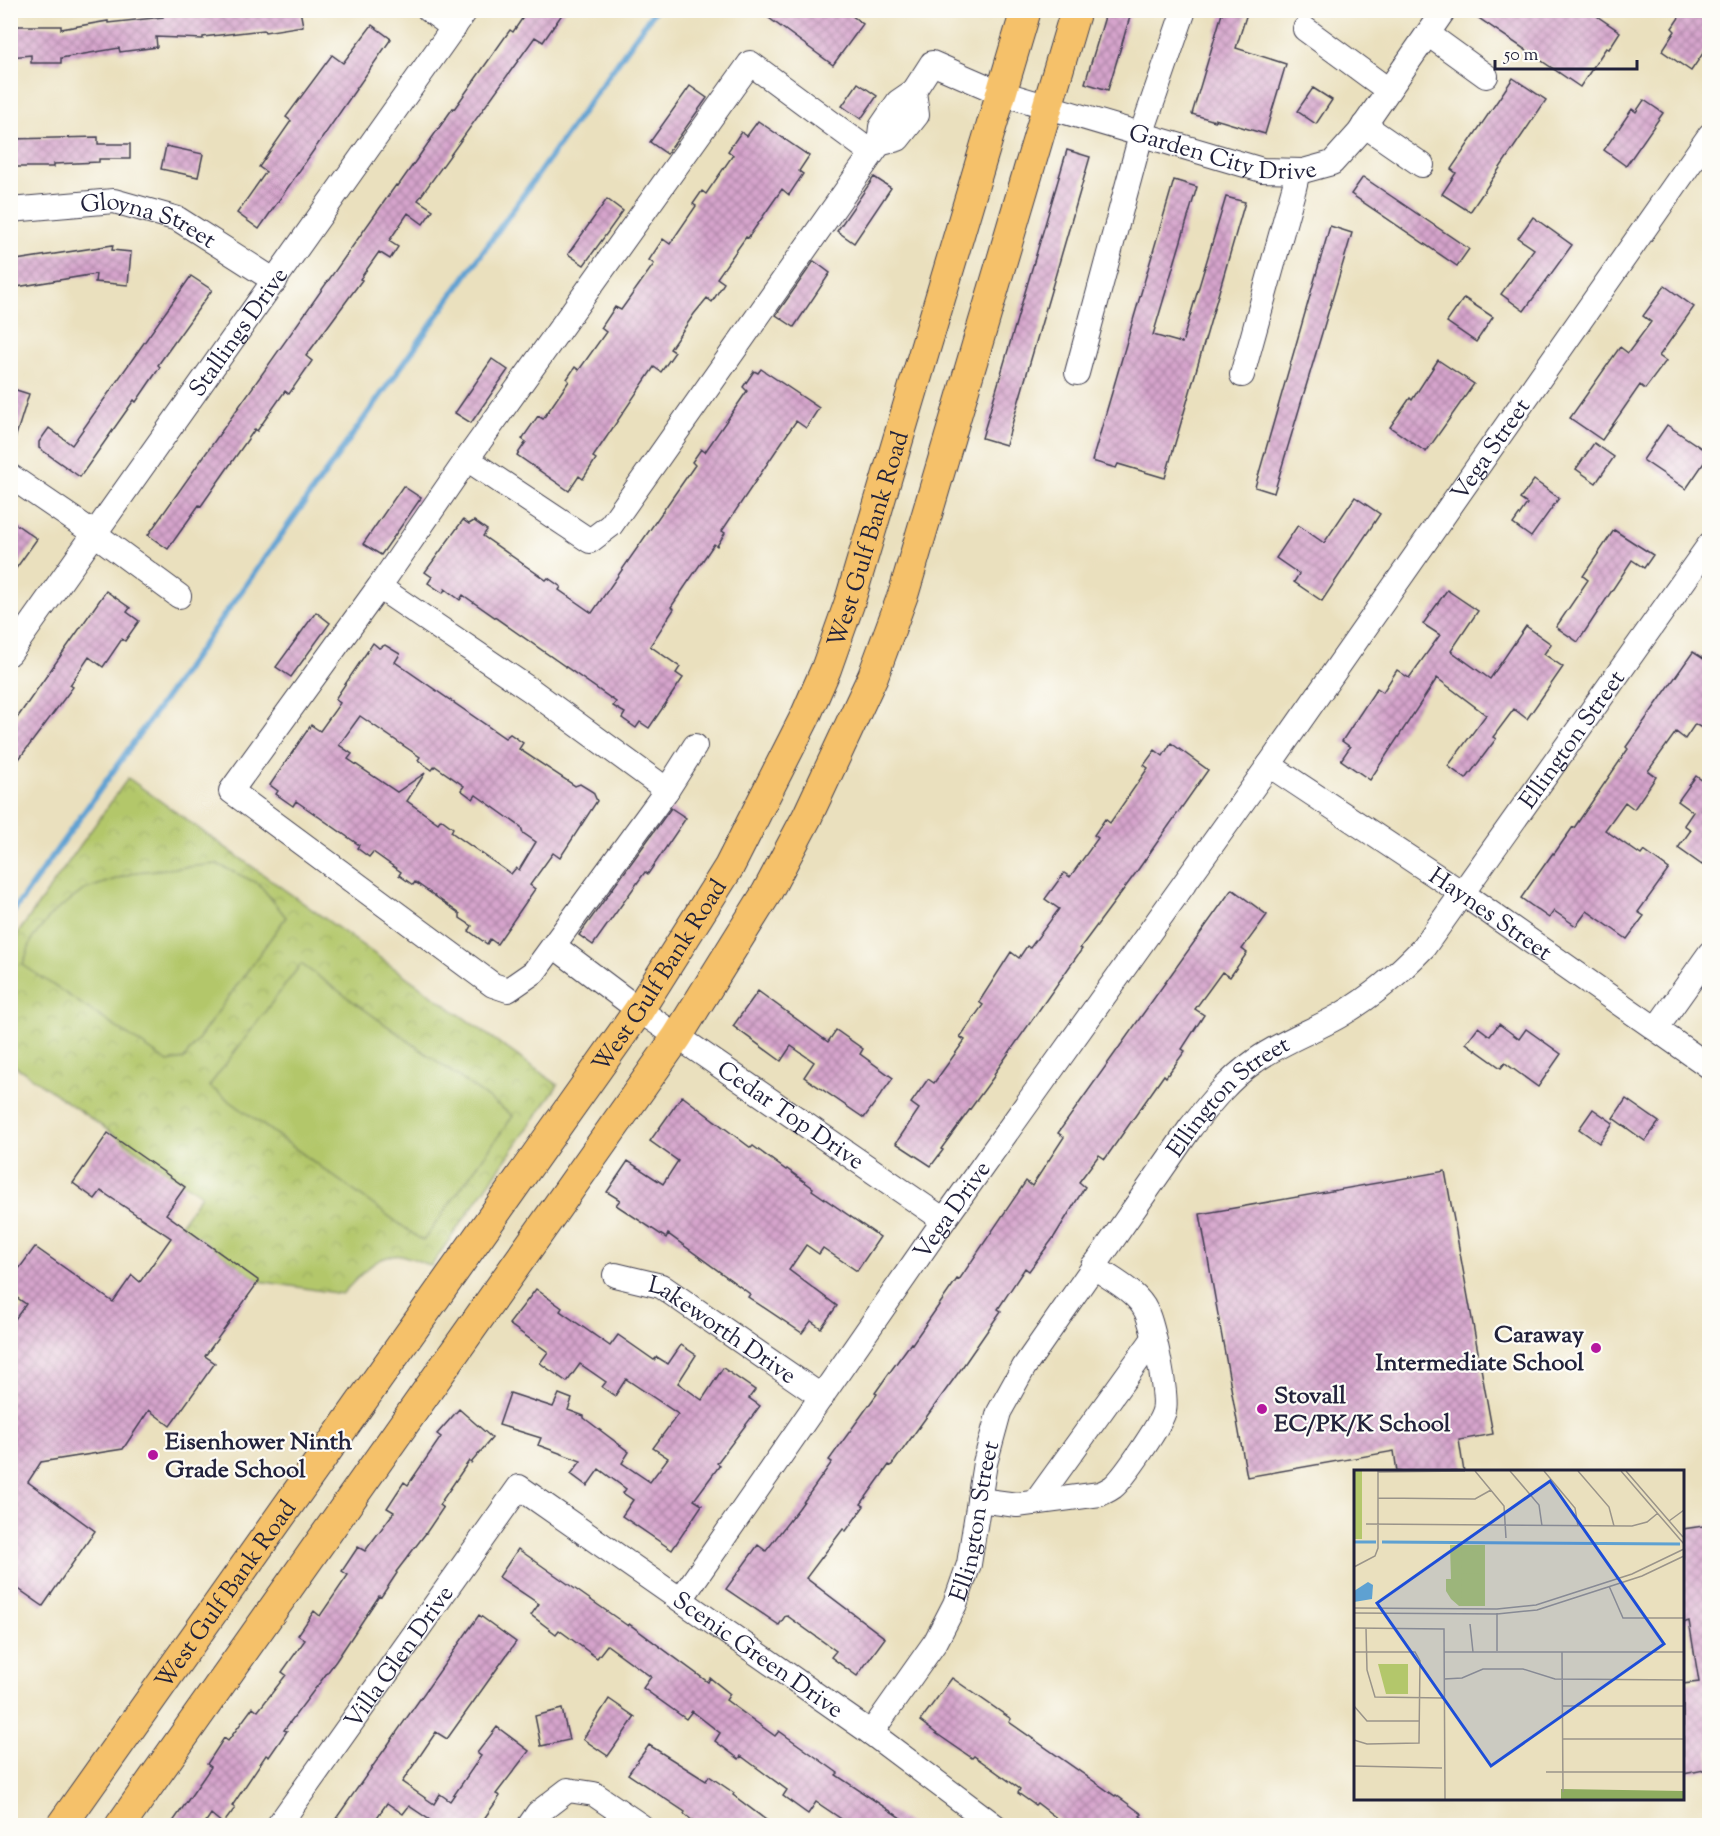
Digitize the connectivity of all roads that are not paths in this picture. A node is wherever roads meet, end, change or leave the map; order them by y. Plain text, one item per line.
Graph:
1 (429, 10) edge
2 (1026, 10) edge
3 (1076, 10) edge
4 (1185, 10) edge
5 (1444, 10) edge
6 (460, 19) edge
7 (1305, 29) dead end
8 (1428, 34) junction
9 (1486, 76) dead end
10 (1388, 90) junction
11 (1001, 93) junction
12 (1048, 107) junction
13 (1364, 125) junction
14 (1142, 135) junction
15 (1710, 135) edge
16 (875, 149) junction
17 (1422, 165) dead end
18 (1298, 171) junction
19 (10, 210) edge
20 (275, 281) junction
21 (1077, 372) dead end
22 (1242, 375) dead end
23 (910, 403) junction
24 (958, 416) junction
25 (467, 459) junction
26 (10, 476) edge
27 (95, 534) junction
28 (1710, 544) edge
29 (379, 587) junction
30 (179, 596) dead end
31 (10, 653) edge
32 (805, 717) junction
33 (846, 736) junction
34 (695, 747) dead end
35 (1269, 765) junction
36 (667, 790) junction
37 (1226, 822) joint
38 (1462, 893) junction
39 (554, 946) junction
40 (1710, 953) edge
41 (639, 1010) junction
42 (1656, 1029) junction
43 (677, 1036) junction
44 (1710, 1067) edge
45 (944, 1220) junction
46 (1094, 1266) junction
47 (615, 1275) dead end
48 (435, 1298) junction
49 (475, 1324) junction
50 (1154, 1338) junction
51 (822, 1397) junction
52 (519, 1487) joint
53 (979, 1500) junction
54 (1035, 1503) junction
55 (233, 1585) junction
56 (681, 1599) junction
57 (270, 1611) junction
58 (871, 1733) junction
59 (61, 1826) edge
60 (120, 1826) edge
61 (278, 1826) edge
62 (529, 1826) edge
63 (641, 1826) edge
64 (995, 1826) edge

1 - 6 street
2 - 11 main road, West Gulf Bank Road
3 - 12 main road, West Gulf Bank Road
4 - 14 street
5 - 8 street, Garden City Drive
6 - 20 street, Stallings Drive
7 - 10 street
8 - 9 street
8 - 10 street, Garden City Drive
10 - 13 street, Garden City Drive
11 - 12 street, Garden City Drive
11 - 16 street, Garden City Drive
11 - 23 main road, West Gulf Bank Road
12 - 14 street, Garden City Drive
12 - 24 main road, West Gulf Bank Road
13 - 17 street
13 - 18 street, Garden City Drive
14 - 18 street, Garden City Drive
14 - 21 street
15 - 35 street, Vega Street
16 - 25 street
16 - 25 street
18 - 22 street
19 - 20 street, Gloyna Street
20 - 27 street, Stallings Drive
23 - 24 main road
23 - 32 main road, West Gulf Bank Road
24 - 33 main road, West Gulf Bank Road
25 - 29 street
26 - 27 street
27 - 30 street
27 - 31 street, Stallings Drive
28 - 38 street, Ellington Street
29 - 36 street
29 - 39 street
32 - 33 main road
32 - 41 main road, West Gulf Bank Road
33 - 43 main road, West Gulf Bank Road
34 - 36 street
35 - 37 street, Vega Street
35 - 38 street, Haynes Street
36 - 39 street
37 - 45 street, Vega Drive
38 - 42 street, Haynes Street
38 - 46 street, Ellington Street
39 - 41 street, Cedar Top Drive
40 - 42 street
41 - 43 street, Cedar Top Drive
41 - 48 main road, West Gulf Bank Road
42 - 44 street, Haynes Street
43 - 45 street, Cedar Top Drive
43 - 49 main road, West Gulf Bank Road
45 - 51 street, Vega Drive
46 - 50 street
46 - 53 street, Ellington Street
47 - 51 street, Lakeworth Drive
48 - 49 main road
48 - 55 main road, West Gulf Bank Road
49 - 57 main road, West Gulf Bank Road
50 - 54 street
50 - 54 street
51 - 56 street, Vega Drive
52 - 56 street, Scenic Green Drive
52 - 61 street, Villa Glen Drive
53 - 54 street
53 - 58 street, Ellington Street
55 - 57 main road
55 - 59 main road, West Gulf Bank Road
56 - 58 street, Scenic Green Drive
57 - 60 main road, West Gulf Bank Road
58 - 64 street, Scenic Green Drive
62 - 63 street

